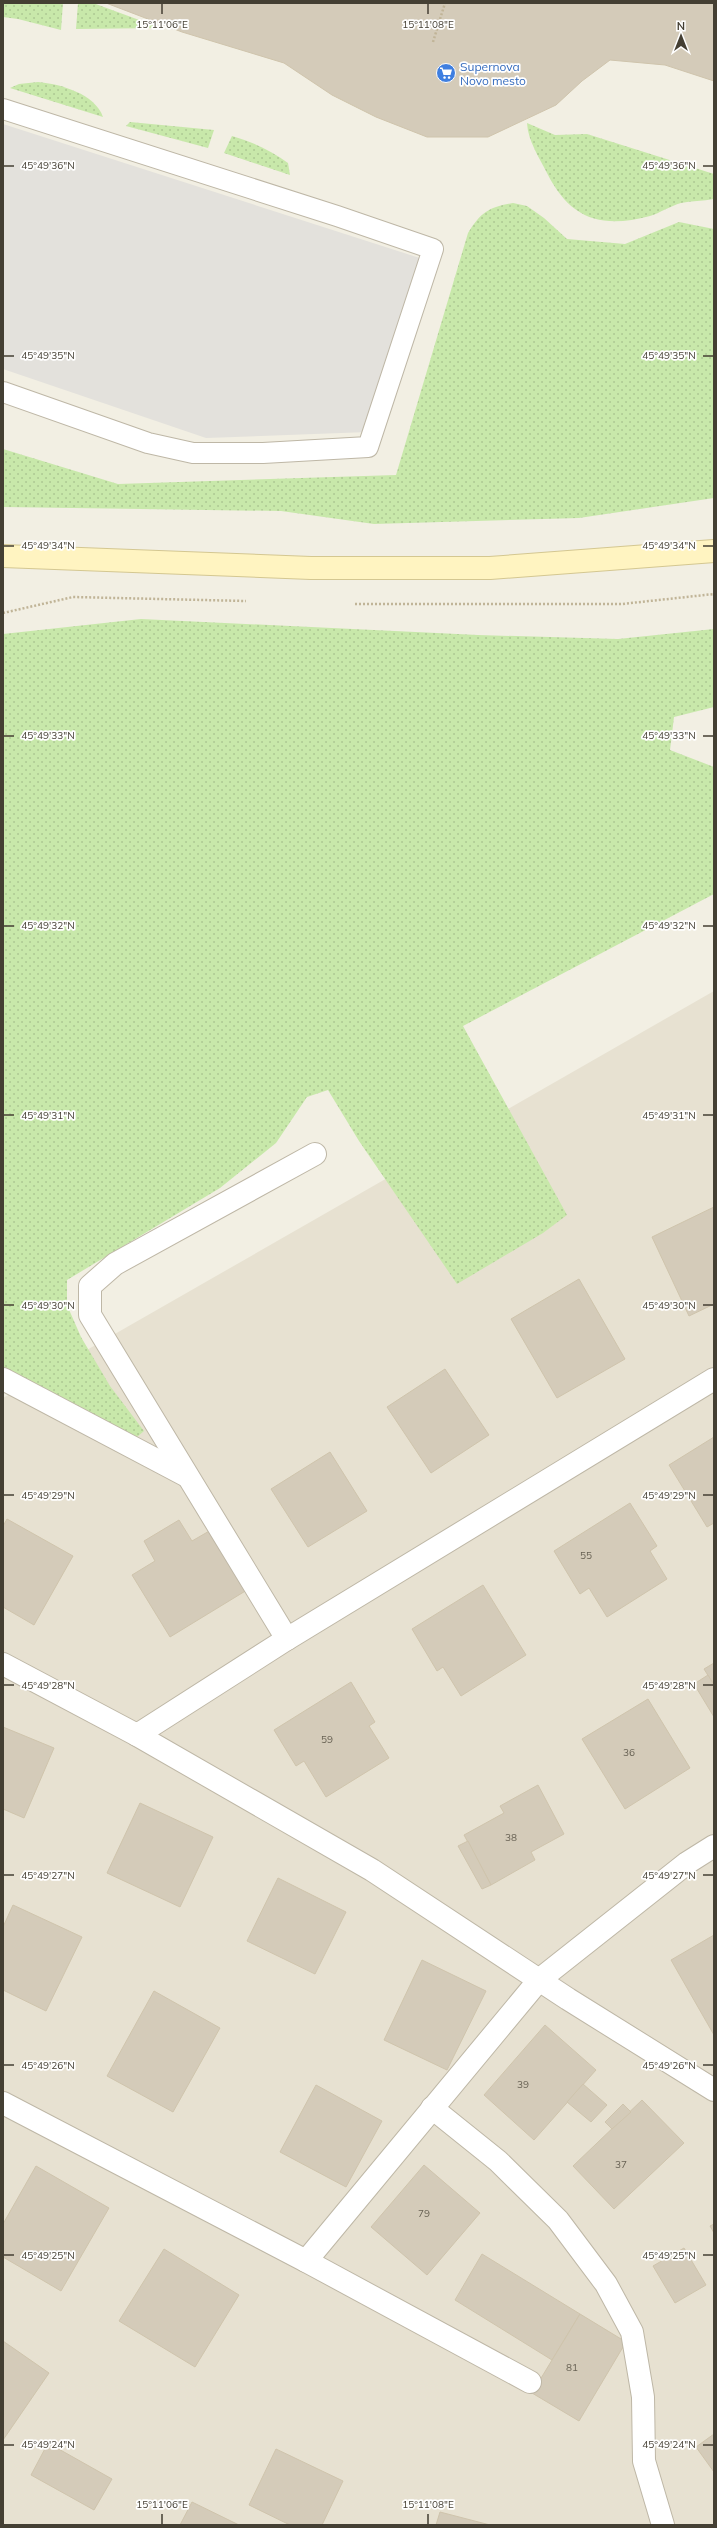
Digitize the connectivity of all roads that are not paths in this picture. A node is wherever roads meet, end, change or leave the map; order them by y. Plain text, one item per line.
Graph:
1 (3, 109) edge
2 (3, 392) edge
3 (714, 551) edge
4 (3, 556) edge
5 (316, 1154) dead end
6 (3, 1379) edge
7 (714, 1379) edge
8 (186, 1476) junction
9 (287, 1639) junction
10 (3, 1664) edge
11 (137, 1735) junction
12 (714, 1846) edge
13 (539, 1980) junction
14 (714, 2090) edge
15 (3, 2103) edge
16 (432, 2108) junction
17 (306, 2261) junction
18 (530, 2382) dead end
19 (663, 2525) edge

1 - 2 lane
3 - 4 main road
5 - 8 street
6 - 8 street
7 - 9 street
8 - 9 street
9 - 11 street
10 - 11 street
11 - 13 street
12 - 13 street
13 - 14 street
13 - 16 street
15 - 17 street
16 - 17 street
16 - 19 street
17 - 18 street

